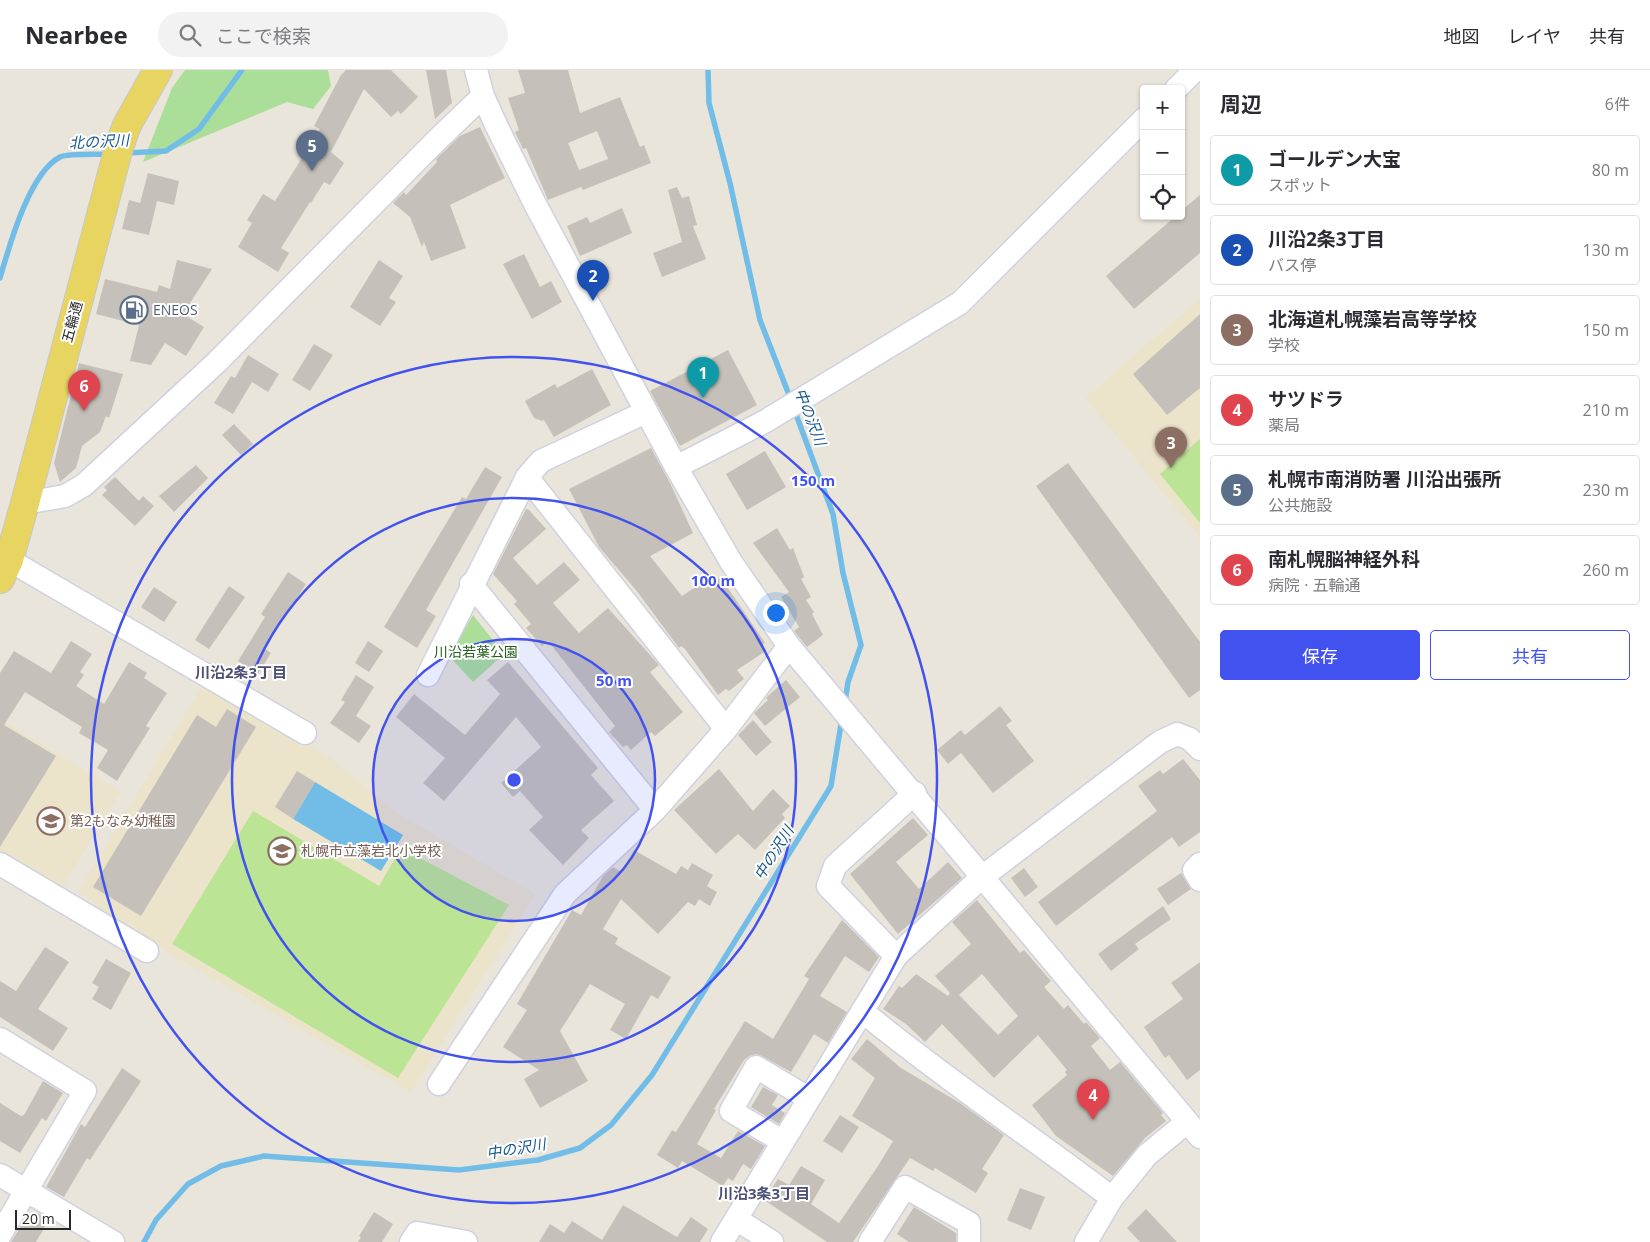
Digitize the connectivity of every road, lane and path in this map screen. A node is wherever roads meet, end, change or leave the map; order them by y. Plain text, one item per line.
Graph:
1 (476, 70) edge
2 (1195, 70) edge
3 (152, 81) edge
4 (1180, 85) edge
5 (483, 96) junction
6 (1140, 123) edge
7 (646, 412) junction
8 (676, 467) junction
9 (527, 477) junction
10 (25, 503) junction
11 (4, 570) edge
12 (471, 584) junction
13 (790, 646) junction
14 (428, 675) dead end
15 (726, 729) junction
16 (305, 733) dead end
17 (1200, 748) edge
18 (915, 793) junction
19 (655, 810) junction
20 (0, 864) edge
21 (1200, 864) edge
22 (982, 878) junction
23 (1200, 880) edge
24 (146, 951) dead end
25 (896, 956) junction
26 (862, 1011) junction
27 (0, 1039) edge
28 (439, 1084) dead end
29 (808, 1098) junction
30 (1194, 1129) edge
31 (782, 1141) junction
32 (0, 1175) edge
33 (25, 1191) junction
34 (1112, 1198) junction
35 (736, 1219) junction
36 (0, 1235) edge
37 (106, 1238) edge
38 (411, 1242) edge
39 (466, 1242) edge
40 (722, 1242) edge
41 (772, 1242) edge
42 (870, 1242) edge
43 (969, 1242) edge
44 (1086, 1242) edge

1 - 5 street
2 - 4 street
3 - 10 main road, 五輪通
5 - 7 street
5 - 10 street
6 - 8 street
7 - 8 street
7 - 9 street
8 - 13 street
9 - 12 street
9 - 15 street
10 - 11 main road, 五輪通
11 - 16 street
12 - 14 street
12 - 19 street
13 - 15 street
13 - 18 street
15 - 19 street
17 - 22 street
18 - 22 street
18 - 25 street
19 - 28 street
20 - 24 street
21 - 23 street
22 - 25 street
22 - 30 street
25 - 26 street
26 - 29 street
26 - 34 street
27 - 33 street
29 - 31 street
29 - 31 street
30 - 34 street
31 - 35 street
32 - 33 street
33 - 36 street
33 - 37 street
34 - 44 street
35 - 40 street
35 - 41 street
38 - 39 street
42 - 43 street

